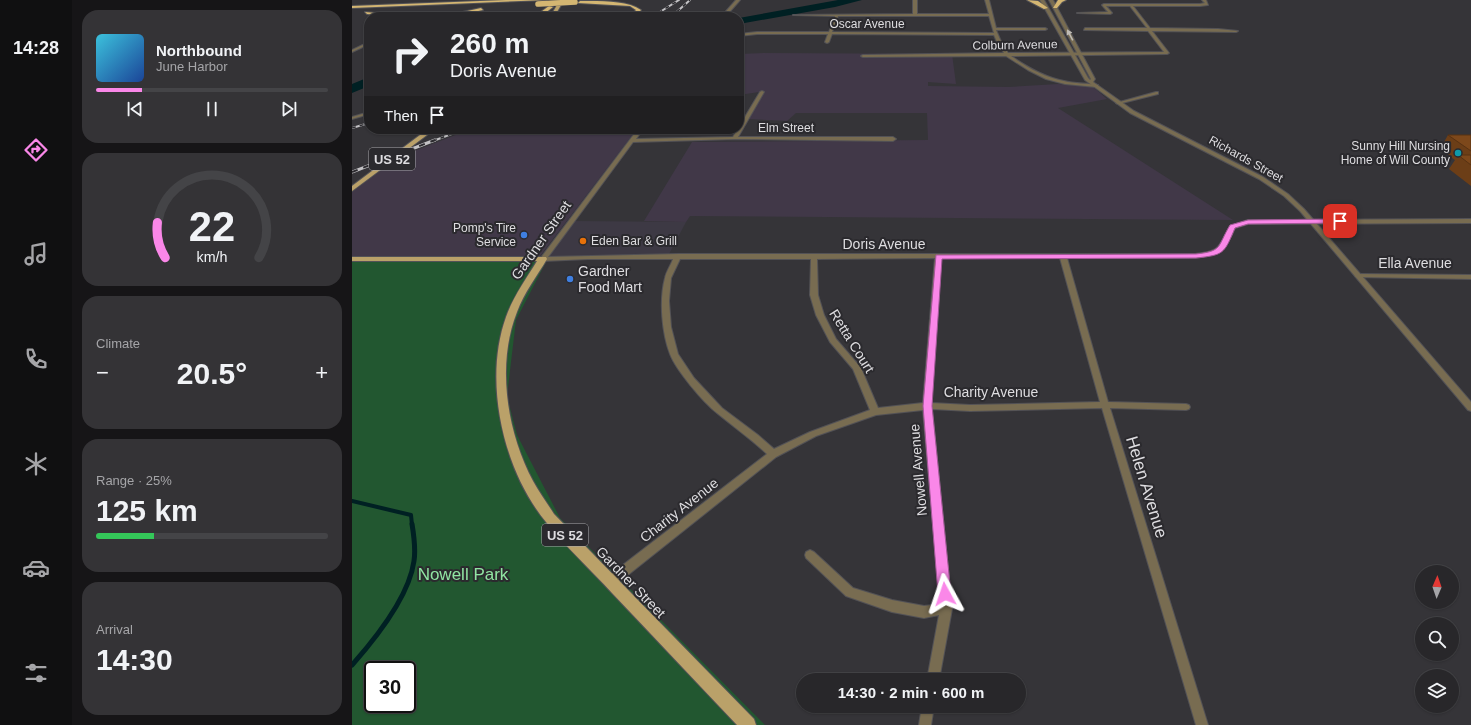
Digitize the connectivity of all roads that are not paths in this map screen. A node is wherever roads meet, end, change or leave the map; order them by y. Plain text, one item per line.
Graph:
1 (401, 0) edge
2 (505, 0) edge
3 (545, 0) edge
4 (555, 0) edge
5 (562, 0) edge
6 (635, 0) edge
7 (738, 0) edge
8 (915, 0) edge
9 (987, 0) edge
10 (1029, 0) edge
11 (1042, 0) edge
12 (1051, 0) edge
13 (1064, 0) edge
14 (1100, 0) edge
15 (1152, 0) edge
16 (1204, 0) edge
17 (534, 2) edge
18 (578, 2) junction
19 (1104, 5) junction
20 (1131, 5) junction
21 (1157, 5) junction
22 (352, 6) edge
23 (551, 7) junction
24 (1055, 7) junction
25 (1046, 8) junction
26 (352, 12) edge
27 (465, 12) edge
28 (544, 12) edge
29 (548, 12) edge
30 (557, 12) edge
31 (637, 12) edge
32 (727, 12) edge
33 (364, 13) edge
34 (1079, 13) dead end
35 (795, 15) dead end
36 (837, 15) junction
37 (915, 15) junction
38 (991, 15) junction
39 (1046, 29) dead end
40 (1085, 29) dead end
41 (1150, 30) junction
42 (1236, 31) dead end
43 (996, 32) junction
44 (744, 34) edge
45 (830, 34) junction
46 (826, 42) dead end
47 (364, 45) edge
48 (352, 51) edge
49 (1072, 54) junction
50 (1080, 54) junction
51 (1008, 55) junction
52 (863, 56) dead end
53 (1094, 84) junction
54 (762, 92) dead end
55 (1156, 93) dead end
56 (1118, 103) junction
57 (364, 115) edge
58 (352, 118) edge
59 (744, 123) edge
60 (425, 134) edge
61 (637, 134) edge
62 (737, 134) edge
63 (735, 138) junction
64 (893, 138) dead end
65 (632, 141) junction
66 (352, 189) edge
67 (1312, 221) junction
68 (1471, 222) edge
69 (678, 256) junction
70 (938, 257) junction
71 (1064, 257) junction
72 (814, 258) junction
73 (352, 259) edge
74 (543, 259) junction
75 (1358, 276) junction
76 (1471, 277) edge
77 (1105, 405) junction
78 (927, 406) junction
79 (1186, 407) dead end
80 (1471, 408) edge
81 (875, 412) junction
82 (773, 454) junction
83 (810, 555) dead end
84 (610, 582) junction
85 (946, 609) junction
86 (934, 673) edge
87 (927, 713) edge
88 (748, 725) edge
89 (925, 725) edge
90 (1202, 725) edge

1 - 22 highway
2 - 17 highway
3 - 17 highway
4 - 23 main road
5 - 30 main road
6 - 18 highway
7 - 32 street
8 - 37 street
9 - 38 street
10 - 25 highway
11 - 25 street, Richards Street
12 - 24 street
13 - 24 highway
14 - 19 street
15 - 21 street
16 - 21 street
17 - 18 highway, bridge
17 - 22 highway
17 - 26 highway
17 - 27 highway
18 - 31 highway
19 - 20 street
19 - 34 street
20 - 21 street
20 - 41 street
23 - 28 highway
23 - 29 main road
50 -> 24 street
25 - 49 street, Richards Street
26 - 33 highway
35 - 36 street
36 - 37 street
36 - 45 street
37 - 38 street
38 - 43 street
39 - 43 street, Oscar Avenue
40 - 41 street
41 - 42 street
41 - 50 street, Colburn Avenue
43 - 45 street, Oscar Avenue
43 - 51 street
44 - 45 street, Oscar Avenue
45 - 46 street
47 - 48 street
49 - 50 street, Colburn Avenue
49 - 51 street, Colburn Avenue
49 - 53 street, Richards Street
50 - 53 street
51 - 52 street, Colburn Avenue
51 - 53 street
53 - 56 street, Richards Street
54 - 59 street
55 - 56 street
56 - 67 street, Richards Street
57 - 58 street
60 - 66 main road, US 52
61 - 65 street, Gardner Street
62 - 63 street
63 - 64 street, Elm Street
63 - 65 street, Elm Street
65 - 74 street, Gardner Street
67 - 68 street, Doris Avenue
67 - 71 street, Doris Avenue
67 - 75 street, Richards Street
69 - 72 street, Doris Avenue
69 - 74 street, Doris Avenue
69 - 82 street
70 - 71 street, Doris Avenue
70 - 72 street, Doris Avenue
70 - 78 street, Nowell Avenue
71 - 77 street, Helen Avenue
72 - 81 street, Retta Court
73 - 74 main road, Doris Avenue
74 - 84 main road, Gardner Street / US 52
75 - 76 street, Ella Avenue
75 - 80 street, Richards Street
77 - 78 street, Charity Avenue
77 - 79 street, Charity Avenue
77 - 90 street, Helen Avenue
78 - 81 street, Charity Avenue
78 - 85 street, Nowell Avenue
81 - 82 street, Charity Avenue
82 - 84 street, Charity Avenue
83 - 85 street
84 - 88 main road, Gardner Street / US 52
85 - 86 street, Nowell Avenue
87 - 89 street

